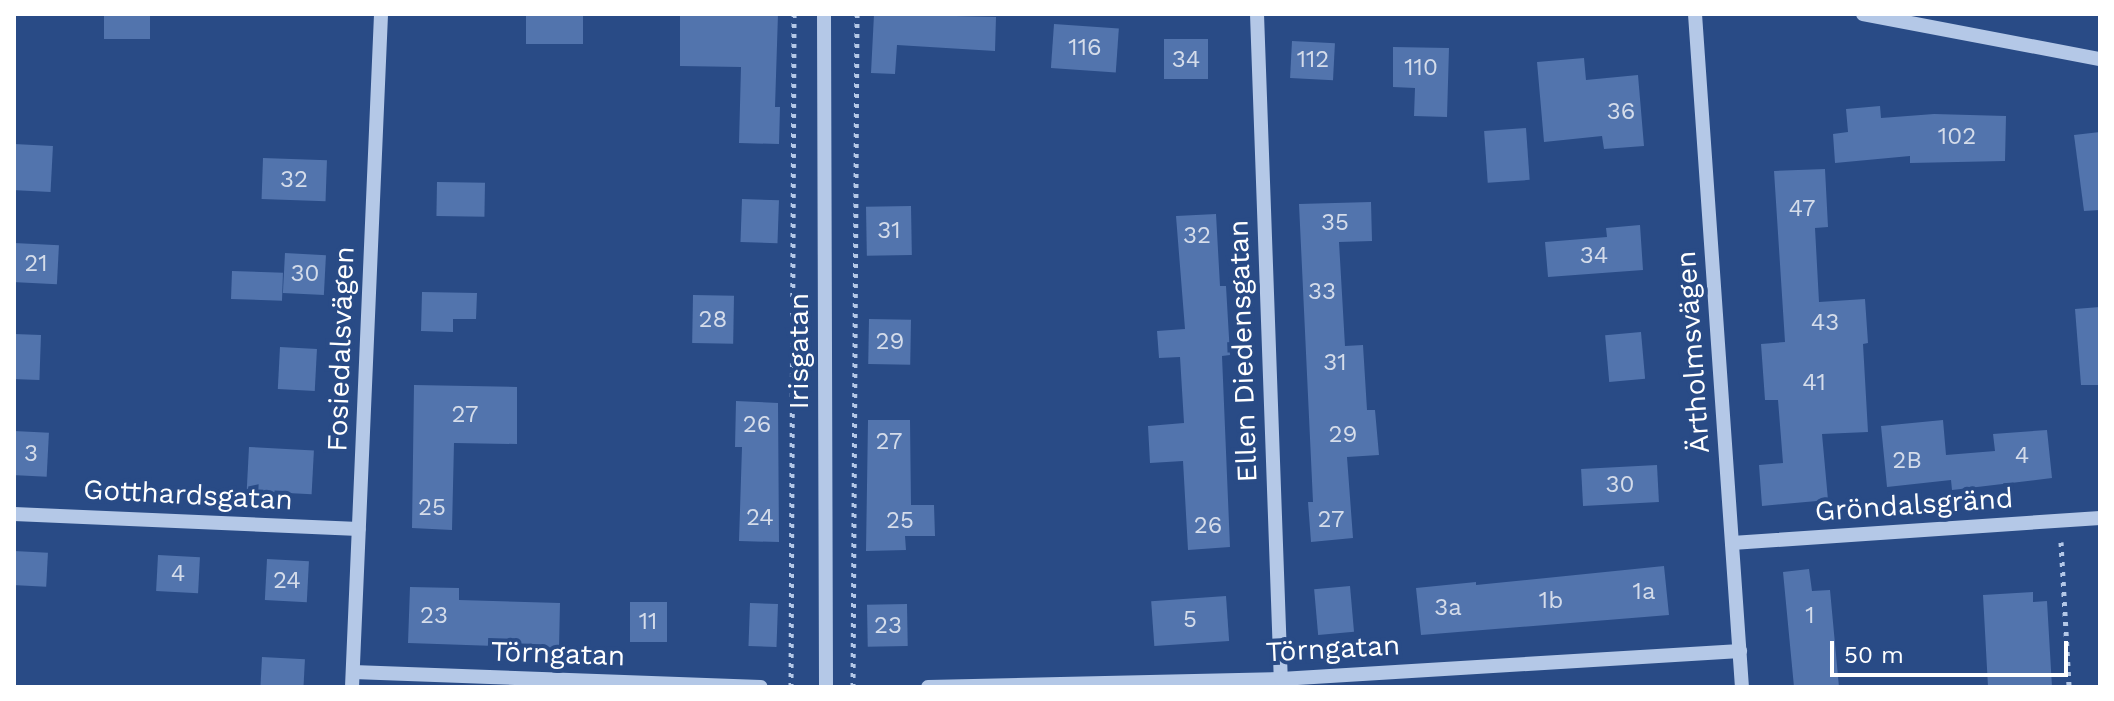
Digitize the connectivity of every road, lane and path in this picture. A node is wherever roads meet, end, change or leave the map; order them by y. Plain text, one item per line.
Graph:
1 (381, 14) edge
2 (794, 14) edge
3 (824, 14) edge
4 (857, 14) edge
5 (1257, 14) edge
6 (1695, 14) edge
7 (1863, 14) edge
8 (2100, 59) edge
9 (14, 514) edge
10 (2100, 518) edge
11 (2060, 521) junction
12 (359, 529) junction
13 (1732, 543) junction
14 (1740, 651) junction
15 (352, 680) edge
16 (1281, 683) edge
17 (761, 687) edge
18 (791, 687) edge
19 (826, 687) edge
20 (853, 687) edge
21 (928, 687) edge
22 (1742, 687) edge
23 (2069, 687) edge

1 - 12 street, Fosiedalsvägen
2 - 18 path
3 - 19 street, Irisgatan
4 - 20 path
5 - 16 street, Ellen Diedensgatan
6 - 13 street, Ärtholmsvägen
7 - 8 street
9 - 12 street, Gotthardsgatan
10 - 11 street, Gröndalsgränd
11 - 13 street, Gröndalsgränd
11 - 23 path
12 - 15 street, Fosiedalsvägen
13 - 14 street, Ärtholmsvägen
14 - 16 street, Törngatan
14 - 22 street, Ärtholmsvägen
15 - 17 street, Törngatan
16 - 21 street, Törngatan

